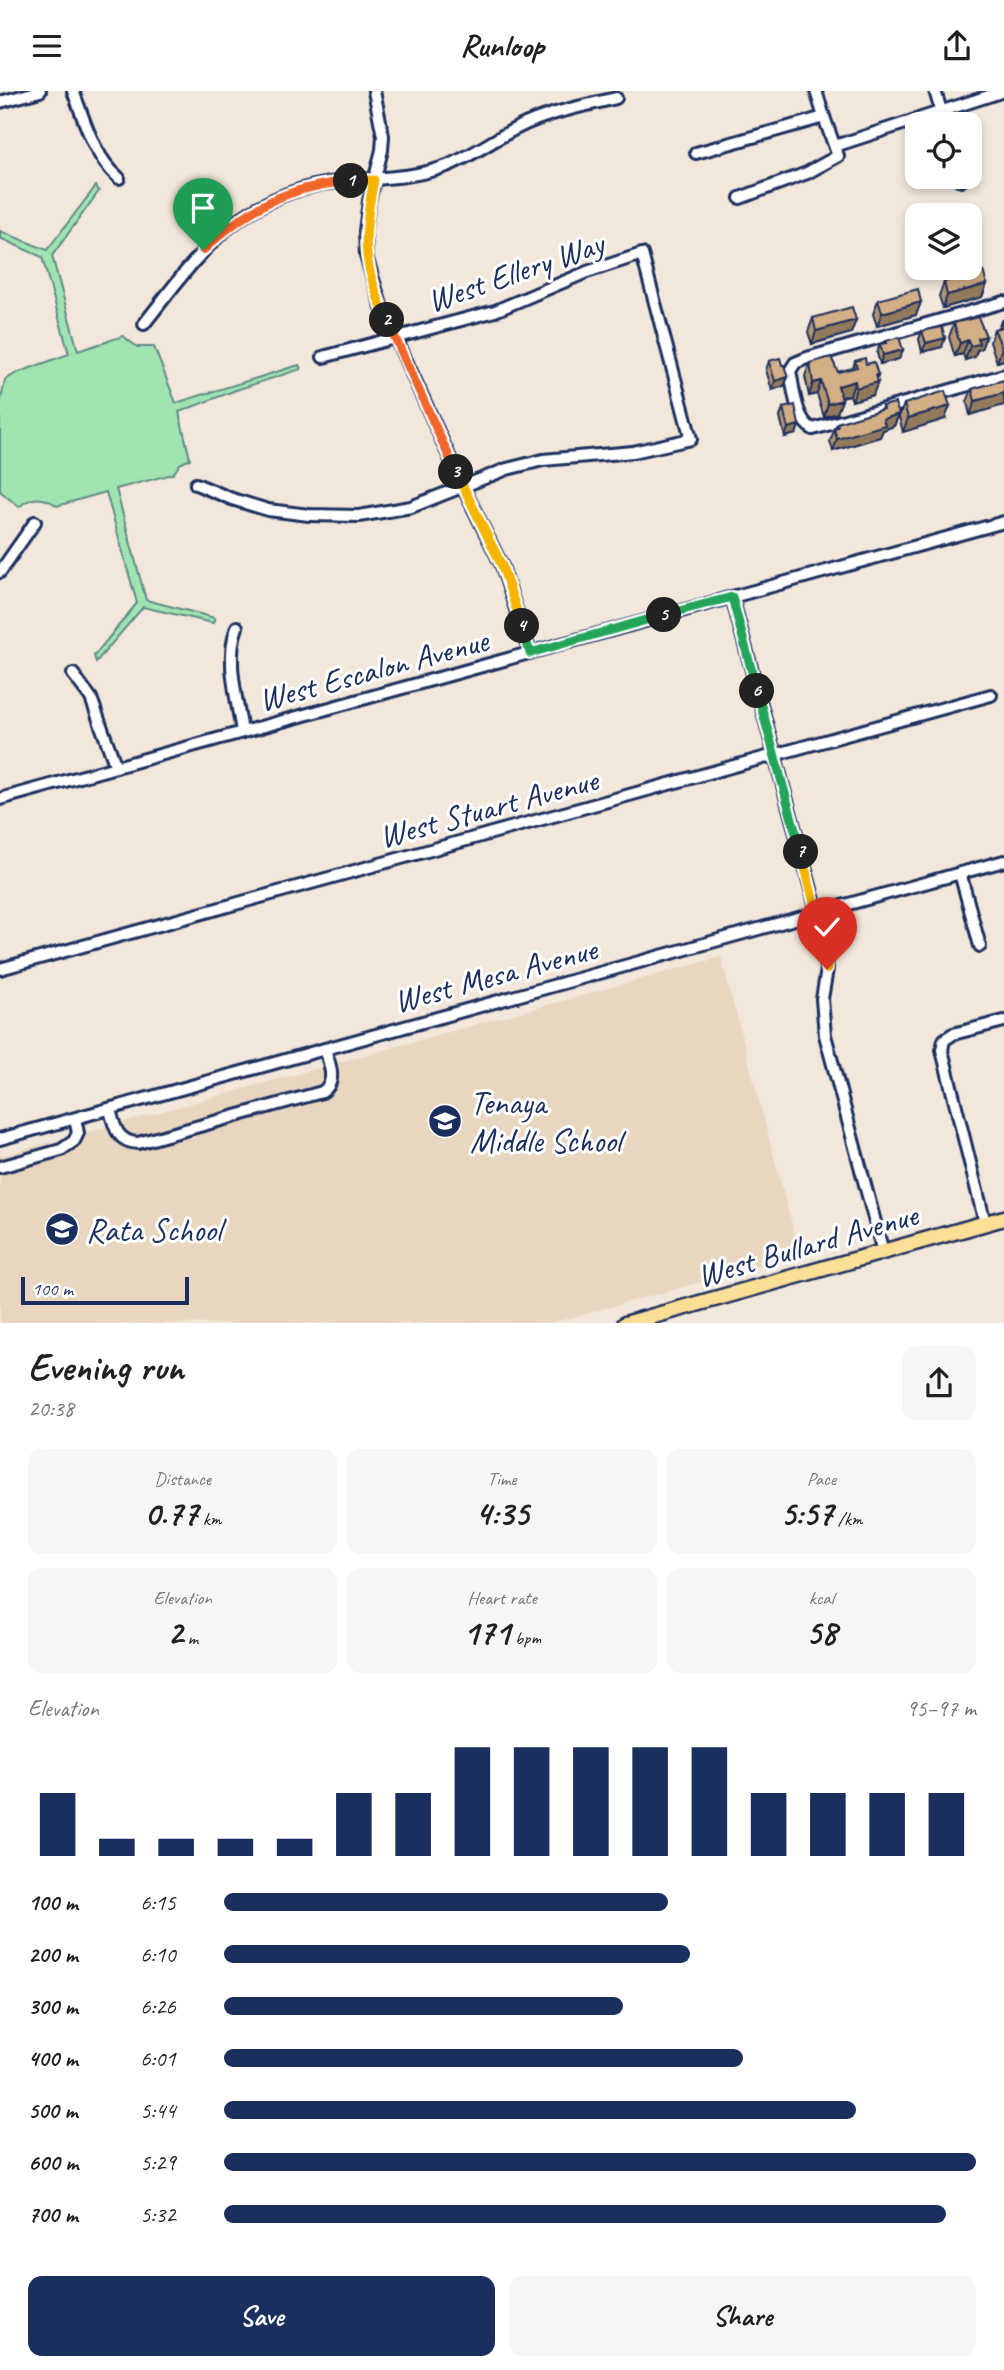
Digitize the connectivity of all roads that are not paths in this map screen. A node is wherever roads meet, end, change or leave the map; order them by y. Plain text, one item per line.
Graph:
1 (40, 91) edge
2 (73, 91) edge
3 (374, 91) edge
4 (816, 91) edge
5 (935, 91) edge
6 (1004, 91) edge
7 (616, 98) dead end
8 (0, 102) edge
9 (941, 111) junction
10 (824, 117) junction
11 (835, 146) junction
12 (696, 153) dead end
13 (118, 178) dead end
14 (374, 180) junction
15 (740, 198) dead end
16 (1004, 302) edge
17 (144, 324) dead end
18 (396, 338) junction
19 (323, 357) dead end
20 (1004, 375) edge
21 (196, 484) dead end
22 (463, 487) junction
23 (36, 521) dead end
24 (1004, 522) edge
25 (0, 572) edge
26 (732, 597) junction
27 (237, 627) dead end
28 (530, 653) junction
29 (72, 674) dead end
30 (991, 695) dead end
31 (242, 732) junction
32 (775, 755) junction
33 (116, 767) junction
34 (0, 799) edge
35 (1004, 861) edge
36 (960, 873) junction
37 (817, 913) junction
38 (980, 946) dead end
39 (0, 969) edge
40 (1004, 1020) edge
41 (325, 1049) junction
42 (110, 1109) junction
43 (75, 1119) junction
44 (0, 1139) edge
45 (0, 1167) edge
46 (1004, 1218) edge
47 (985, 1223) junction
48 (883, 1252) junction
49 (629, 1323) edge

1 - 8 street
2 - 13 street
3 - 14 street
4 - 10 street
5 - 9 street
6 - 9 street
7 - 14 street
9 - 11 street
10 - 11 street
10 - 12 street
11 - 15 street
14 - 17 street
14 - 18 street
16 - 20 street
18 - 19 street, West Ellery Way
18 - 22 street
18 - 22 street, West Ellery Way
21 - 22 street
22 - 28 street
23 - 25 street
24 - 26 street, West Escalon Avenue
26 - 28 street, West Escalon Avenue
26 - 32 street
27 - 31 street, West Escalon Avenue
28 - 31 street, West Escalon Avenue
29 - 33 street
30 - 32 street, West Stuart Avenue
31 - 33 street, West Escalon Avenue
32 - 37 street
32 - 39 street, West Stuart Avenue
33 - 34 street, West Escalon Avenue
35 - 36 street, West Mesa Avenue
36 - 37 street, West Mesa Avenue
36 - 38 street
37 - 41 street, West Mesa Avenue
37 - 48 street
40 - 47 street
41 - 42 street, West Mesa Avenue
41 - 42 street
42 - 43 street, West Mesa Avenue
43 - 44 street, West Mesa Avenue
43 - 45 street
46 - 47 main road, West Bullard Avenue
47 - 48 main road, West Bullard Avenue
48 - 49 main road, West Bullard Avenue

